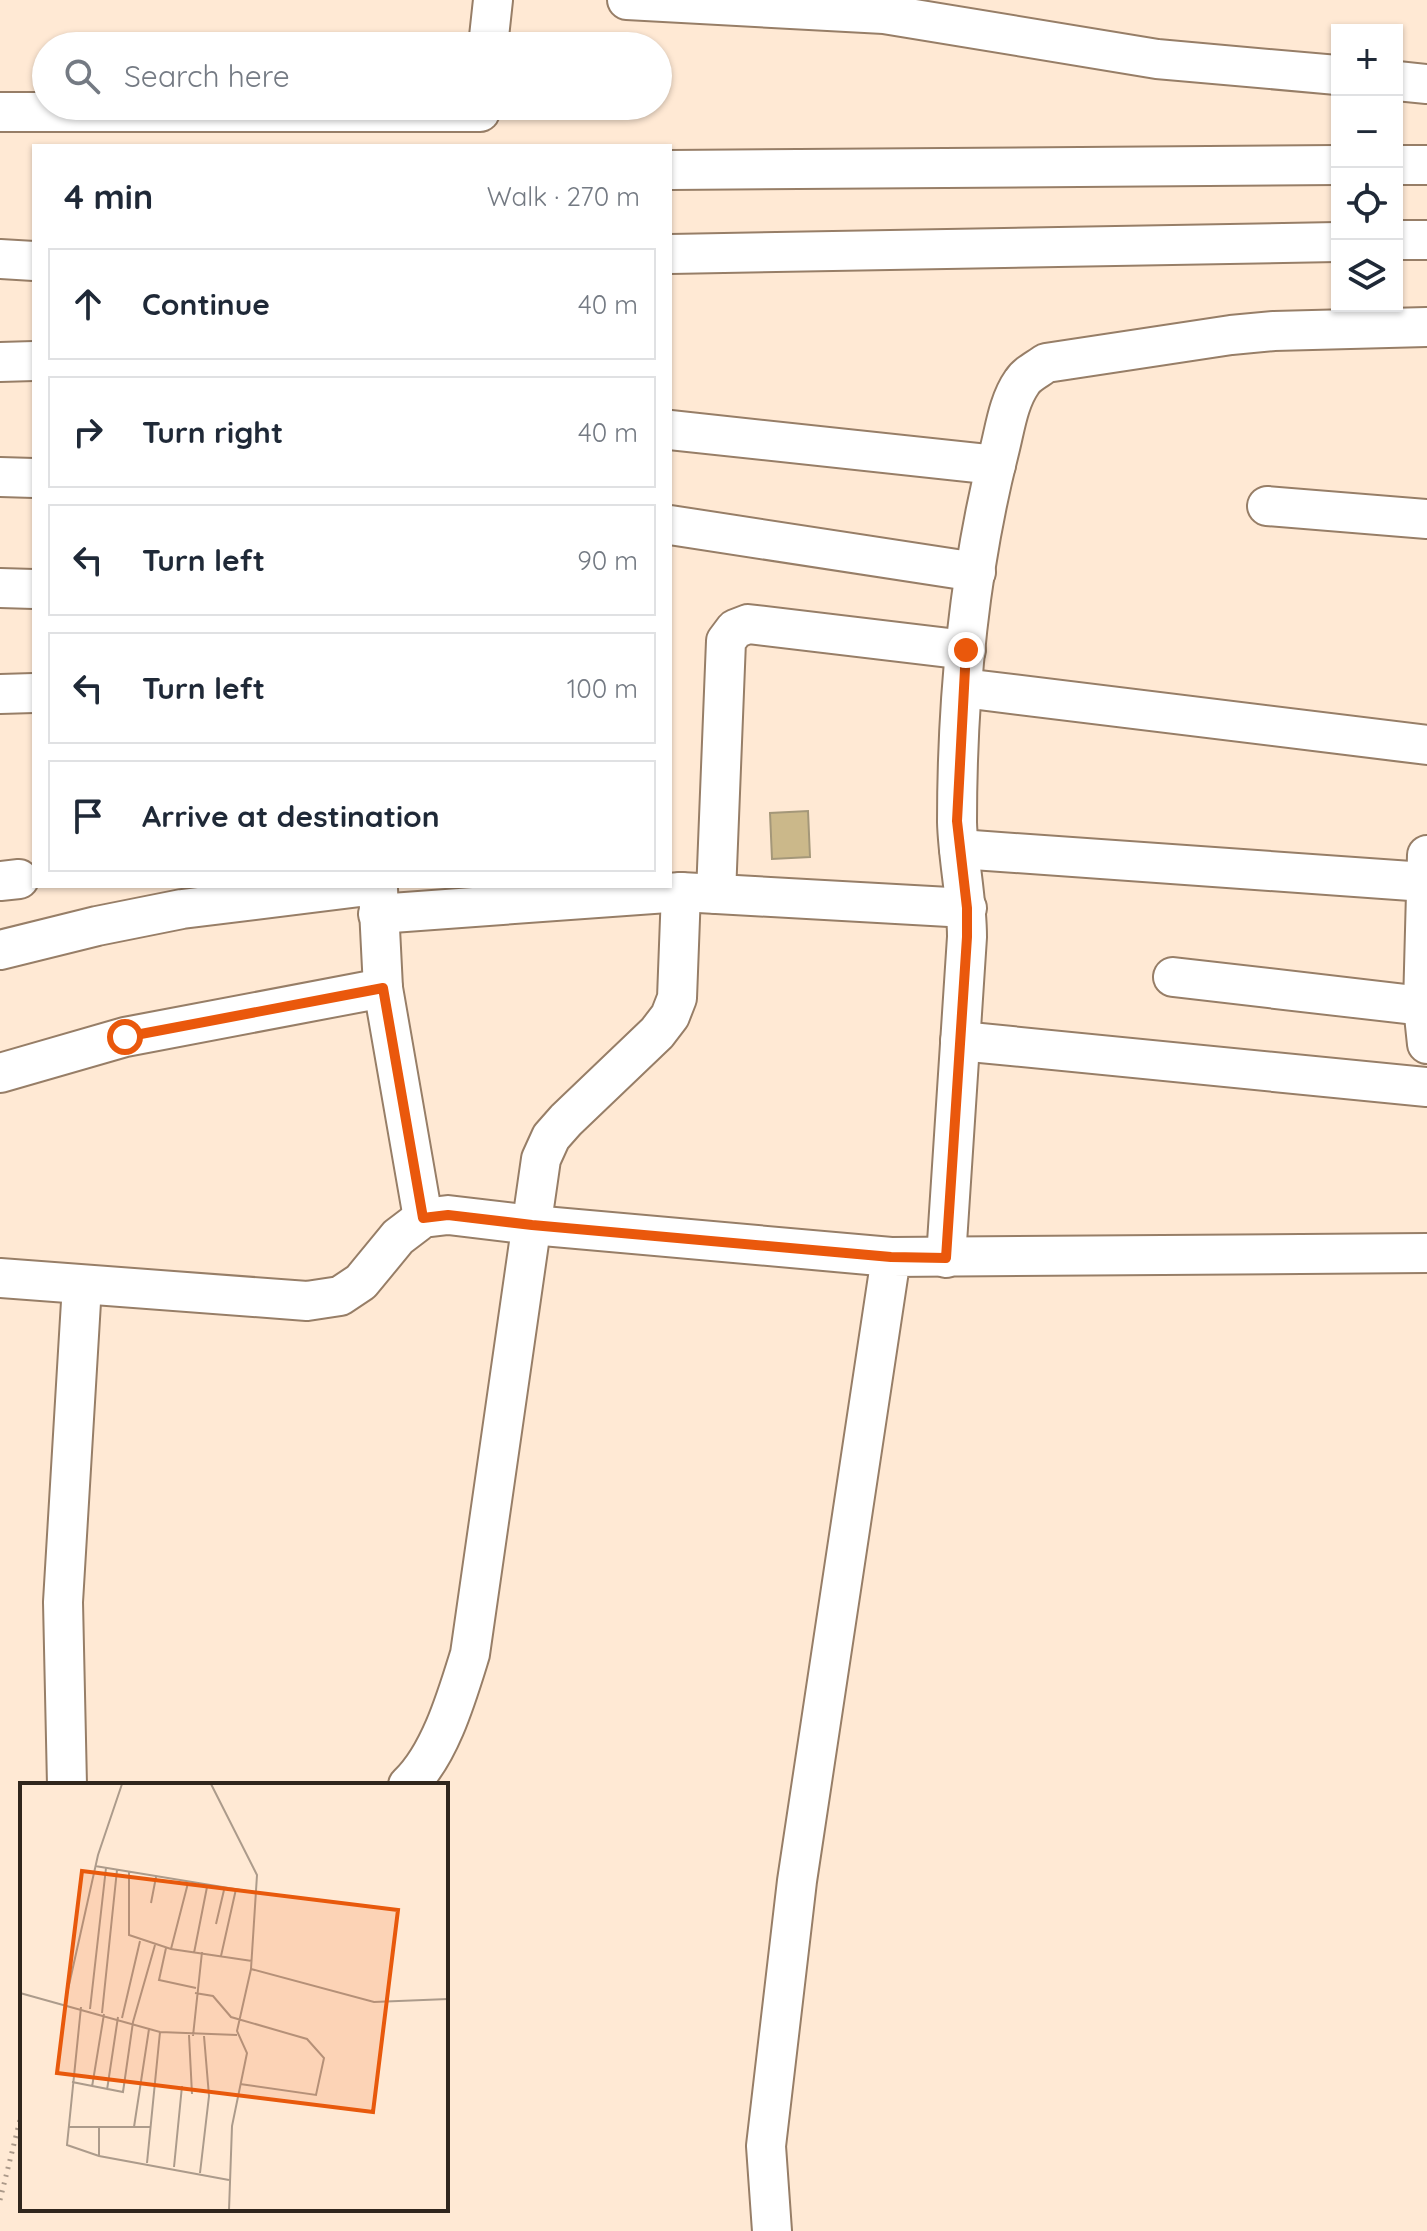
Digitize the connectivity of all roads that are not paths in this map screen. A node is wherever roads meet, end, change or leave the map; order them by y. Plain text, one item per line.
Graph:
1 (493, 0) edge
2 (627, 0) edge
3 (490, 32) edge
4 (1331, 74) edge
5 (1403, 82) edge
6 (1427, 84) edge
7 (0, 112) edge
8 (32, 113) edge
9 (426, 120) edge
10 (479, 121) edge
11 (1331, 165) edge
12 (1403, 165) edge
13 (1427, 165) edge
14 (672, 170) edge
15 (1403, 240) edge
16 (1427, 240) edge
17 (1331, 242) edge
18 (672, 254) edge
19 (0, 259) edge
20 (32, 261) edge
21 (1427, 327) edge
22 (32, 361) edge
23 (0, 362) edge
24 (672, 430) edge
25 (996, 465) junction
26 (0, 477) edge
27 (32, 478) edge
28 (1267, 506) dead end
29 (1427, 519) edge
30 (672, 525) edge
31 (976, 572) junction
32 (0, 588) edge
33 (32, 589) edge
34 (966, 650) junction
35 (963, 688) junction
36 (32, 693) edge
37 (0, 694) edge
38 (1427, 745) edge
39 (959, 849) junction
40 (1426, 869) edge
41 (698, 893) junction
42 (375, 895) edge
43 (967, 908) junction
44 (0, 950) edge
45 (1173, 977) dead end
46 (383, 988) junction
47 (1423, 1006) junction
48 (960, 1041) junction
49 (1427, 1044) edge
50 (0, 1073) edge
51 (1427, 1087) edge
52 (423, 1218) junction
53 (532, 1225) junction
54 (1427, 1253) edge
55 (891, 1257) junction
56 (946, 1258) junction
57 (0, 1278) edge
58 (82, 1285) junction
59 (67, 1783) edge
60 (410, 1783) edge
61 (772, 2231) edge

1 - 3 street
2 - 4 street
5 - 6 street
7 - 8 street
9 - 10 street
11 - 14 street
12 - 13 street
15 - 16 street
17 - 18 street
19 - 20 street
21 - 25 street
22 - 23 street
24 - 25 street
25 - 31 street
26 - 27 street
28 - 29 street
30 - 31 street
31 - 34 street
32 - 33 street
34 - 35 street
34 - 41 street
35 - 38 street
35 - 39 street
36 - 37 street
39 - 40 street
39 - 43 street
40 - 47 street
41 - 42 street
41 - 43 street
41 - 53 street
42 - 44 street
42 - 46 street
43 - 48 street
45 - 47 street
46 - 50 street
46 - 52 street
47 - 49 street
48 - 51 street
48 - 56 street
52 - 53 street
52 - 58 street
53 - 55 street
53 - 60 street
54 - 56 street
55 - 56 street
55 - 61 street
57 - 58 street
58 - 59 street

